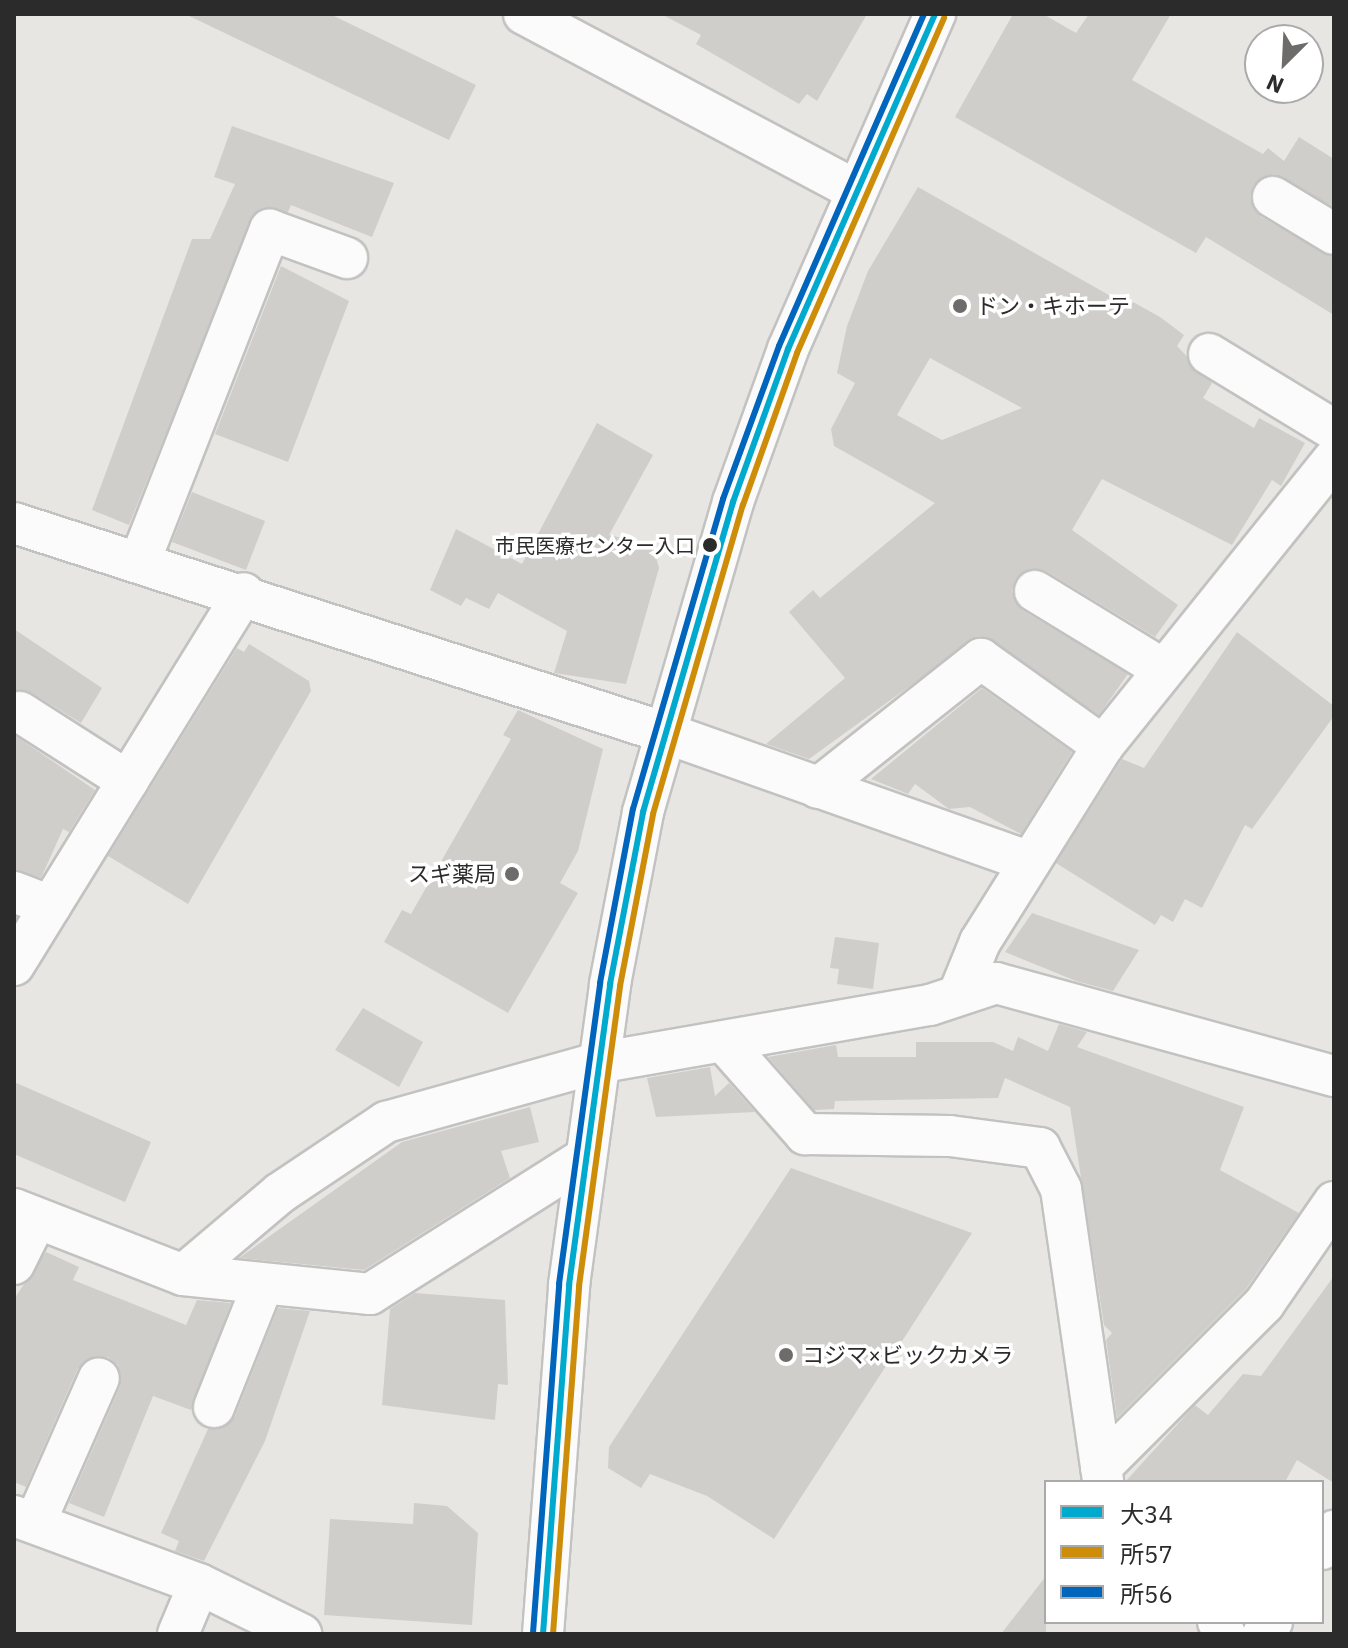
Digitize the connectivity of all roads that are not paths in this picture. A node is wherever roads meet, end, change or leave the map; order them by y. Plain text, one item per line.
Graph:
1 (524, 14) edge
2 (935, 14) edge
3 (853, 189) junction
4 (1273, 197) dead end
5 (1334, 234) edge
6 (347, 258) dead end
7 (1209, 354) dead end
8 (1334, 430) edge
9 (1334, 459) edge
10 (14, 523) edge
11 (140, 561) junction
12 (1035, 591) dead end
13 (244, 593) junction
14 (1163, 669) junction
15 (20, 712) dead end
16 (663, 732) junction
17 (1103, 746) junction
18 (128, 781) junction
19 (818, 788) junction
20 (1028, 861) junction
21 (14, 892) edge
22 (50, 906) junction
23 (14, 965) edge
24 (960, 991) junction
25 (724, 1042) junction
26 (597, 1063) junction
27 (1334, 1076) edge
28 (585, 1158) junction
29 (1334, 1202) edge
30 (25, 1214) edge
31 (14, 1264) edge
32 (183, 1275) junction
33 (262, 1287) junction
34 (99, 1378) dead end
35 (214, 1407) dead end
36 (1102, 1475) edge
37 (25, 1520) edge
38 (199, 1584) junction
39 (178, 1634) edge
40 (301, 1634) edge
41 (543, 1634) edge

1 - 3 street
2 - 3 street
3 - 16 street
4 - 5 street
6 - 11 street
7 - 8 street
9 - 14 street
10 - 11 street
11 - 13 street
12 - 14 street
13 - 16 street
13 - 18 street
14 - 17 street
15 - 18 street
16 - 19 street
16 - 26 street
17 - 19 street
17 - 20 street
18 - 22 street
19 - 20 street
20 - 24 street
21 - 22 street
22 - 23 street
24 - 25 street
24 - 27 street
25 - 26 street
25 - 36 street
26 - 28 street
26 - 32 street
28 - 33 street
28 - 41 street
29 - 36 street
30 - 31 street
30 - 32 street
32 - 33 street
33 - 35 street
34 - 37 street
37 - 38 street
38 - 39 street
38 - 40 street

